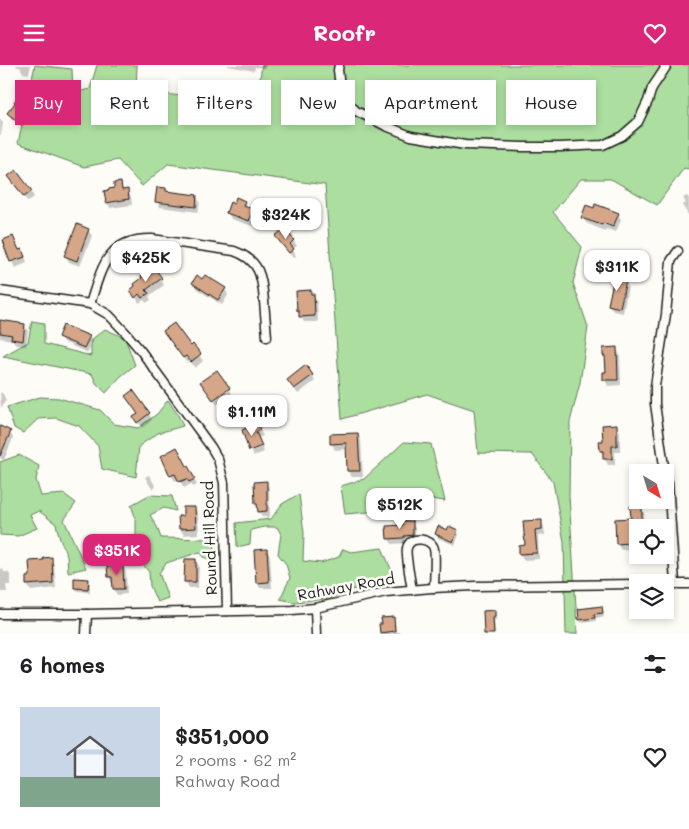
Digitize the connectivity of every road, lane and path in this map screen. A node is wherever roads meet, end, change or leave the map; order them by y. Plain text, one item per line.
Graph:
1 (339, 65) edge
2 (664, 65) edge
3 (678, 251) dead end
4 (0, 291) edge
5 (90, 304) junction
6 (267, 337) dead end
7 (675, 583) joint
8 (689, 583) edge
9 (629, 584) edge
10 (434, 588) junction
11 (412, 590) junction
12 (315, 608) junction
13 (226, 611) junction
14 (0, 614) edge
15 (87, 615) junction
16 (86, 634) edge
17 (316, 634) edge

1 - 2 street
3 - 7 street
4 - 5 street, Round Hill Road
5 - 6 street
5 - 13 street, Round Hill Road
7 - 8 street
9 - 10 street, Rahway Road
10 - 11 street, Rahway Road
10 - 11 street
11 - 12 street, Rahway Road
12 - 13 street, Rahway Road
12 - 17 street
13 - 15 street, Rahway Road
14 - 15 street, Rahway Road
15 - 16 street

